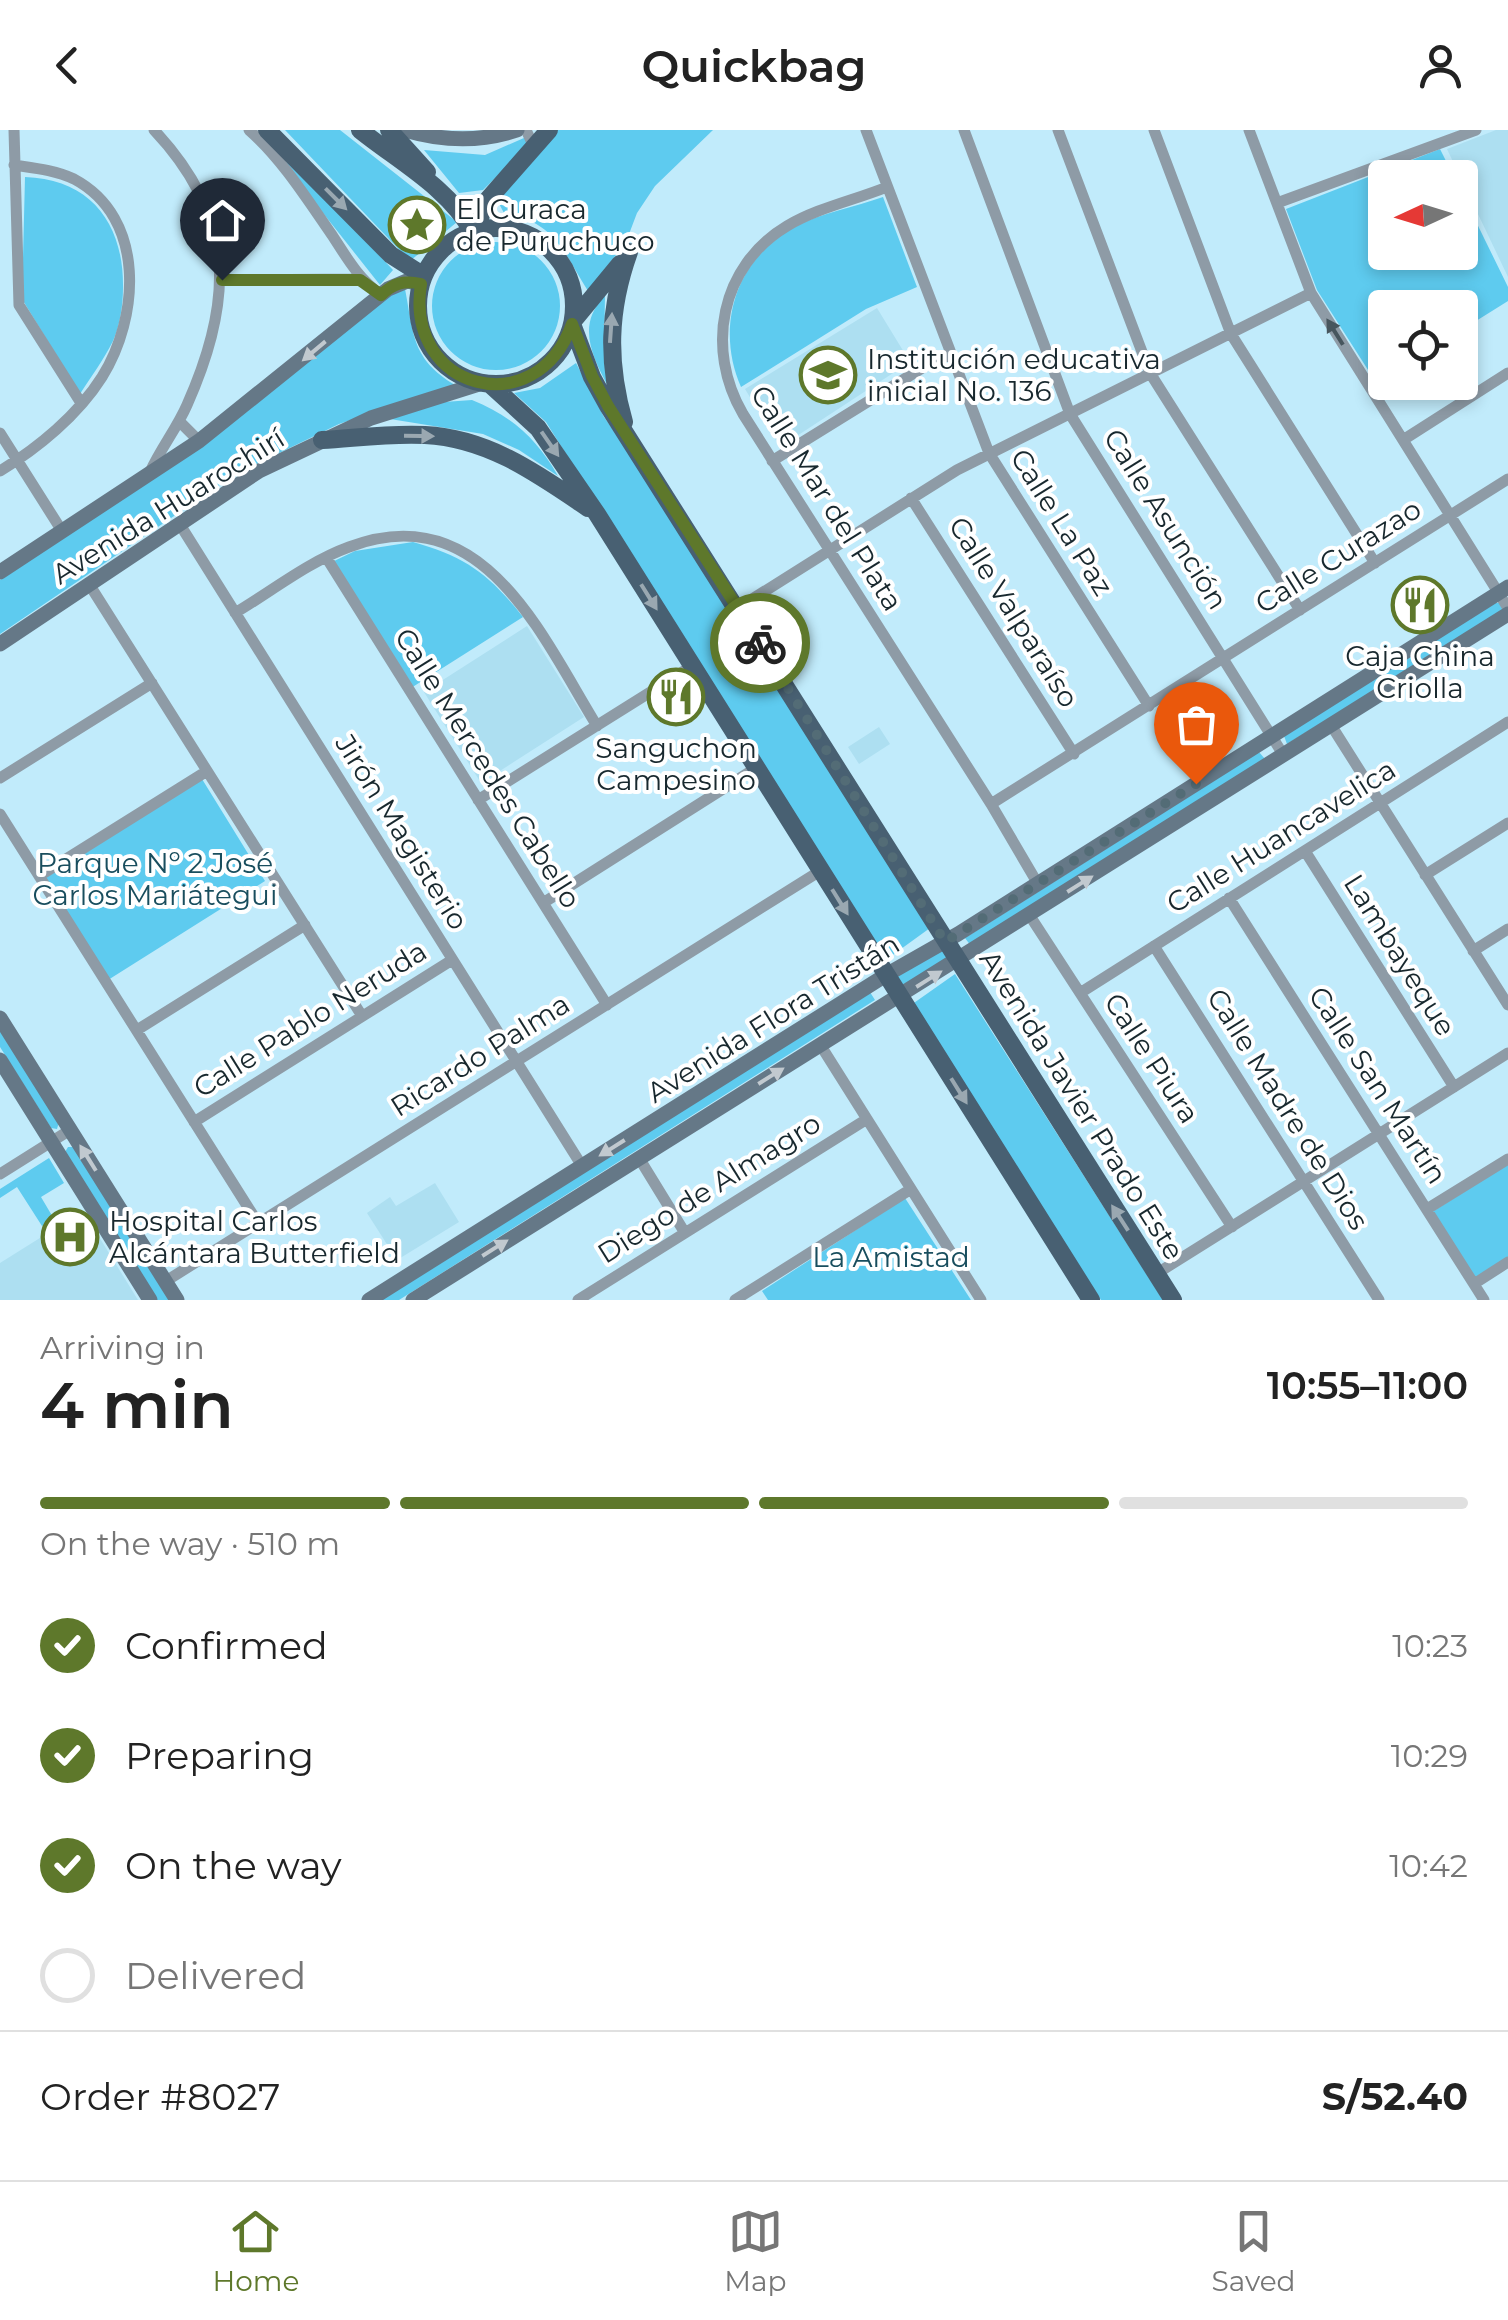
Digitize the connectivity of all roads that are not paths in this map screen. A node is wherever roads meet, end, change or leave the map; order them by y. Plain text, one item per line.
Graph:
1 (14, 130) edge
2 (154, 130) edge
3 (360, 130) edge
4 (389, 130) edge
5 (405, 130) edge
6 (517, 130) edge
7 (548, 130) edge
8 (866, 130) edge
9 (964, 130) edge
10 (1058, 130) edge
11 (1154, 130) edge
12 (1249, 130) edge
13 (1476, 130) edge
14 (259, 133) edge
15 (530, 138) edge
16 (14, 165) junction
17 (888, 188) junction
18 (441, 193) junction
19 (1277, 204) junction
20 (474, 231) junction
21 (222, 280) junction
22 (360, 280) junction
23 (423, 280) junction
24 (1311, 293) junction
25 (381, 295) junction
26 (361, 311) junction
27 (572, 323) junction
28 (1230, 334) junction
29 (951, 354) junction
30 (1508, 373) edge
31 (1150, 374) junction
32 (487, 384) junction
33 (82, 404) junction
34 (1070, 414) junction
35 (179, 420) junction
36 (0, 433) edge
37 (322, 440) junction
38 (1403, 440) junction
39 (199, 441) junction
40 (989, 453) junction
41 (640, 455) junction
42 (18, 460) junction
43 (772, 461) junction
44 (0, 471) edge
45 (148, 477) junction
46 (1508, 478) edge
47 (912, 498) junction
48 (597, 514) junction
49 (1450, 515) junction
50 (179, 524) junction
51 (62, 530) junction
52 (829, 549) junction
53 (326, 557) junction
54 (1375, 562) junction
55 (0, 572) edge
56 (89, 584) junction
57 (1503, 590) edge
58 (738, 608) junction
59 (1300, 610) junction
60 (1508, 611) edge
61 (235, 613) junction
62 (0, 644) edge
63 (1224, 658) junction
64 (692, 666) junction
65 (152, 683) junction
66 (1149, 706) junction
67 (1508, 722) edge
68 (1331, 725) junction
69 (597, 726) junction
70 (1272, 736) junction
71 (1074, 754) junction
72 (1284, 756) junction
73 (756, 768) junction
74 (208, 771) junction
75 (0, 778) edge
76 (478, 800) junction
77 (1379, 803) junction
78 (991, 804) junction
79 (0, 814) edge
80 (1508, 823) edge
81 (1304, 851) junction
82 (820, 871) junction
83 (1425, 875) junction
84 (40, 876) junction
85 (1038, 884) junction
86 (1229, 898) junction
87 (543, 903) junction
88 (1030, 916) junction
89 (305, 926) junction
90 (1508, 929) edge
91 (945, 942) junction
92 (1154, 946) junction
93 (1474, 950) junction
94 (452, 960) junction
95 (958, 961) junction
96 (886, 975) junction
97 (1080, 992) junction
98 (900, 998) junction
99 (607, 1005) junction
100 (1508, 1005) edge
101 (362, 1016) junction
102 (0, 1018) edge
103 (136, 1030) junction
104 (821, 1046) junction
105 (1508, 1053) edge
106 (0, 1060) edge
107 (516, 1061) junction
108 (1454, 1087) junction
109 (867, 1118) junction
110 (194, 1122) junction
111 (70, 1130) junction
112 (1380, 1135) junction
113 (51, 1142) junction
114 (638, 1158) junction
115 (1508, 1159) edge
116 (582, 1166) junction
117 (0, 1174) edge
118 (1303, 1182) junction
119 (912, 1189) junction
120 (1427, 1209) junction
121 (258, 1223) junction
122 (1232, 1227) junction
123 (685, 1233) junction
124 (1508, 1262) edge
125 (1156, 1274) junction
126 (166, 1281) junction
127 (1474, 1284) junction
128 (436, 1285) junction
129 (756, 1294) edge
130 (150, 1300) edge
131 (177, 1300) edge
132 (369, 1300) edge
133 (413, 1300) edge
134 (446, 1300) edge
135 (578, 1300) edge
136 (735, 1300) edge
137 (981, 1300) edge
138 (1090, 1300) edge
139 (1173, 1300) edge
140 (1379, 1300) edge
141 (1484, 1300) edge

1 - 16 street
2 - 21 street
3 - 18 main road
4 - 18 main road
5 - 6 main road
7 - 15 main road
8 - 17 street, Calle La Paz
9 - 34 street, Calle Asunción
10 - 31 street
11 - 28 street
12 - 19 street
13 - 19 street
14 - 22 street
14 -> 23 main road
15 - 20 main road
16 - 33 street
16 - 33 street
17 - 29 street, Calle La Paz
17 - 43 street, Calle Mar del Plata
18 - 20 main road
19 - 24 street
20 - 23 main road
20 - 27 main road
21 - 22 street
21 - 35 street
22 - 25 street
22 - 26 street
23 - 25 main road, Avenida Huarochirí
23 - 32 main road
24 - 28 street
38 -> 24 street
25 - 26 main road, Avenida Huarochirí
26 -> 39 main road, Avenida Huarochirí
27 - 32 main road
27 - 41 main road, Avenida Javier Prado Este
41 -> 27 main road
28 - 31 street
28 - 54 street
29 - 40 street, Calle La Paz
29 - 43 street
30 - 38 street
31 - 34 street
31 - 59 street
32 - 37 main road, Avenida Huarochirí
32 -> 48 main road
33 - 42 street
34 - 40 street
34 - 63 street, Calle Asunción
35 - 39 street
35 - 45 street
36 - 42 street
37 -> 48 main road
37 - 50 main road, Avenida Huarochirí
38 - 49 street
39 - 45 main road, Avenida Huarochirí
40 - 47 street
40 - 66 street, Calle La Paz
41 - 58 main road, Avenida Javier Prado Este
42 - 44 street
42 - 51 street
43 - 52 street, Calle Mar del Plata
45 - 51 main road, Avenida Huarochirí
46 - 49 street, Calle Curazao
47 - 52 street
47 - 71 street, Calle Valparaíso
48 -> 64 main road
49 - 54 street, Calle Curazao
49 - 57 street
50 - 56 main road, Avenida Huarochirí
50 - 61 street, Jirón Magisterio
51 - 55 main road, Avenida Huarochirí
52 - 58 street
52 - 78 street, Calle Mar del Plata
53 - 61 street
53 - 69 street
53 - 76 street, Calle Mercedes Cabello
54 - 59 street, Calle Curazao
56 - 62 main road, Avenida Huarochirí
56 - 65 street
57 - 60 street
57 - 70 main road, Avenida Flora Tristán
58 - 91 main road, Avenida Javier Prado Este
59 - 63 street, Calle Curazao
60 - 68 main road, Avenida Flora Tristán
61 - 94 street, Jirón Magisterio
63 - 66 street, Calle Curazao
63 - 70 street, Calle Asunción
64 - 69 street
64 - 73 main road
65 - 74 street
65 - 75 street
66 - 71 street, Calle Curazao
67 - 77 street, Calle Huancavelica
68 - 72 main road, Avenida Flora Tristán
68 - 77 street
69 - 76 street
70 - 72 street, Calle Asunción
70 - 85 main road, Avenida Flora Tristán
71 - 78 street, Calle Curazao
88 -> 72 main road, Avenida Flora Tristán
73 - 82 main road
73 - 87 street
74 - 84 street
74 - 89 street
76 - 87 street, Calle Mercedes Cabello
77 - 81 street, Calle Huancavelica
77 - 83 street
78 - 85 street, Calle Mar del Plata
79 - 84 street
80 - 83 street
81 - 86 street, Calle Huancavelica
81 - 108 street, Lambayeque
82 -> 96 main road
82 - 99 street, Ricardo Palma
83 - 93 street
84 - 103 street
85 - 91 main road, Avenida Flora Tristán
86 - 92 street, Calle Huancavelica
86 - 112 street, Calle San Martín
87 - 99 street, Calle Mercedes Cabello
88 - 95 main road, Avenida Flora Tristán
88 - 97 street, Calle Piura
89 - 101 street
89 - 103 street
90 - 93 street
91 - 95 main road, Avenida Javier Prado Este
91 - 96 main road, Avenida Flora Tristán
92 - 97 street, Calle Huancavelica
92 - 118 street, Calle Madre de Dios
93 - 100 street
94 - 101 street, Calle Pablo Neruda
94 - 107 street, Jirón Magisterio
98 -> 95 main road, Avenida Flora Tristán
125 -> 95 main road, Avenida Javier Prado Este
96 - 98 main road
96 -> 116 main road, Avenida Flora Tristán
97 - 122 street, Calle Piura
98 - 104 main road, Avenida Flora Tristán
98 -> 138 main road
99 - 107 street, Ricardo Palma
101 - 110 street, Calle Pablo Neruda
102 - 111 main road
103 - 110 street
104 - 109 street
114 -> 104 main road, Avenida Flora Tristán
105 - 108 street
106 - 113 main road
107 - 116 street, Jirón Magisterio
107 - 121 street, Ricardo Palma
108 - 112 street
109 - 119 street
109 - 123 street, Diego de Almagro
110 - 121 street
111 - 113 street
126 -> 111 main road
112 - 118 street
112 - 120 street, Calle San Martín
113 - 117 street
113 - 130 main road
114 - 123 street
128 -> 114 main road, Avenida Flora Tristán
115 - 120 street
116 - 132 main road, Avenida Flora Tristán
118 - 122 street
118 - 140 street, Calle Madre de Dios
119 - 129 street
119 - 137 street
120 - 127 street, Calle San Martín
121 - 126 street, Ricardo Palma
122 - 125 street
123 - 135 street, Diego de Almagro
124 - 127 street
125 - 139 main road, Avenida Javier Prado Este
126 - 131 main road
127 - 141 street, Calle San Martín
128 - 133 main road, Avenida Flora Tristán
128 - 134 street
129 - 136 street

